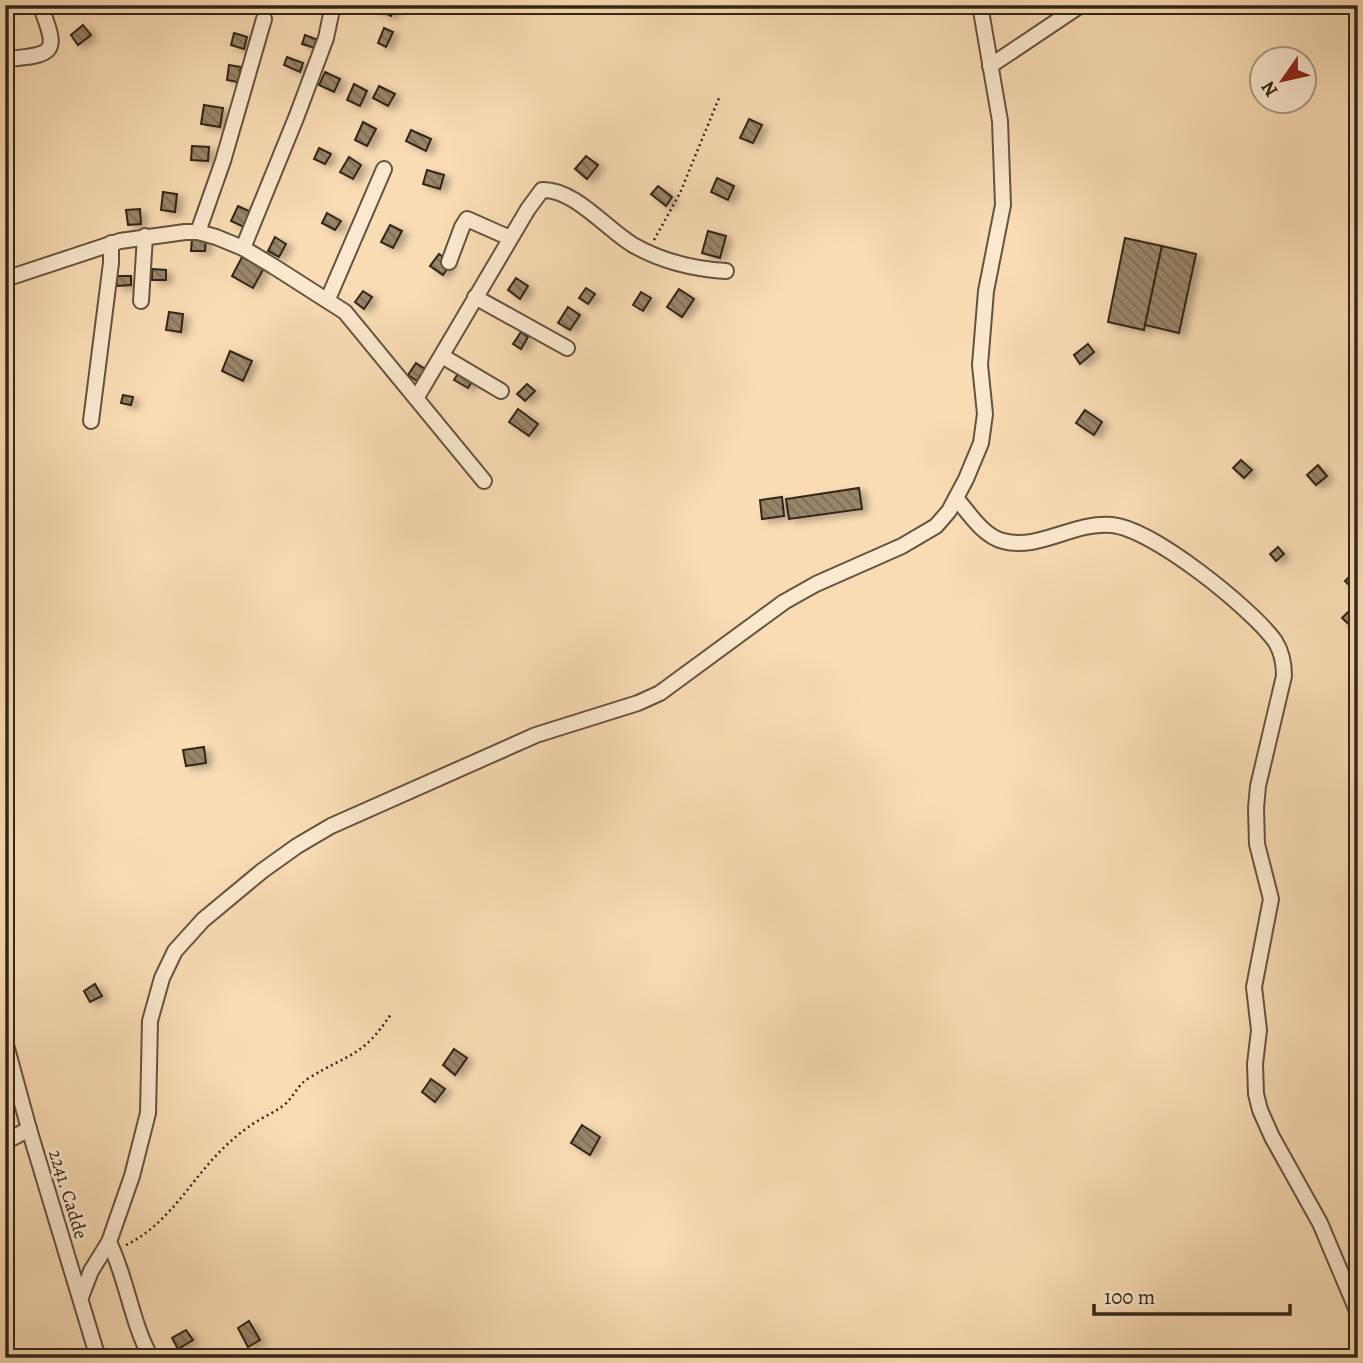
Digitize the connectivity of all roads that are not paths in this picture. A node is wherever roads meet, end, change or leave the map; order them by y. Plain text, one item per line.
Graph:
1 (40, 5) edge
2 (333, 5) edge
3 (980, 5) edge
4 (1081, 5) edge
5 (264, 19) dead end
6 (5, 59) edge
7 (990, 66) junction
8 (384, 169) dead end
9 (198, 232) junction
10 (145, 236) junction
11 (510, 238) junction
12 (111, 243) junction
13 (243, 248) junction
14 (449, 262) dead end
15 (726, 271) dead end
16 (5, 278) edge
17 (475, 297) junction
18 (328, 299) junction
19 (141, 302) dead end
20 (567, 348) dead end
21 (442, 356) junction
22 (501, 391) dead end
23 (417, 397) junction
24 (91, 421) dead end
25 (484, 481) dead end
26 (956, 498) junction
27 (5, 1041) edge
28 (29, 1129) junction
29 (5, 1142) edge
30 (111, 1246) junction
31 (81, 1297) junction
32 (1358, 1312) edge
33 (98, 1358) edge
34 (150, 1358) edge

1 - 6 street
2 - 13 street
3 - 7 street
4 - 7 street
5 - 9 street
7 - 26 street
8 - 18 street
9 - 10 street
9 - 13 street
10 - 12 street
10 - 19 street
11 - 14 street
11 - 15 street
11 - 17 street
12 - 16 street
12 - 24 street
13 - 18 street
17 - 20 street
17 - 21 street
18 - 23 street
21 - 22 street
21 - 23 street
23 - 25 street
26 - 30 street
26 - 32 street
27 - 28 street, 2241. Cadde
28 - 29 street
28 - 31 street, 2241. Cadde
30 - 31 street
30 - 34 street
31 - 33 street, 2241. Cadde

